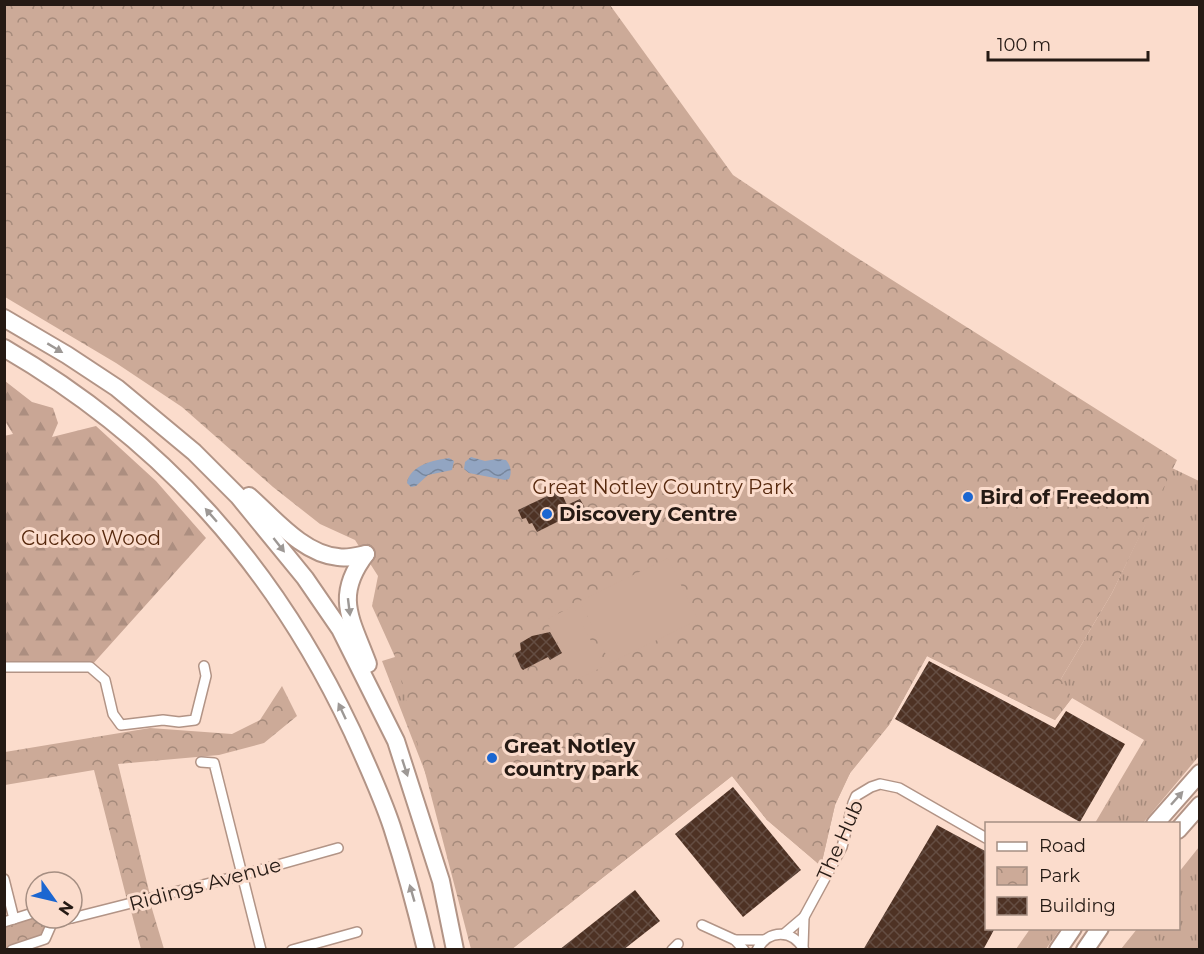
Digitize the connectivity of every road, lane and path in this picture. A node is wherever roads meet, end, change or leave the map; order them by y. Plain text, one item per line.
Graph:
1 (4, 318) edge
2 (4, 348) edge
3 (194, 452) junction
4 (204, 666) dead end
5 (4, 667) edge
6 (396, 741) junction
7 (201, 762) dead end
8 (1200, 773) edge
9 (1200, 805) edge
10 (1157, 822) edge
11 (1180, 829) edge
12 (985, 837) edge
13 (339, 848) dead end
14 (242, 875) junction
15 (4, 879) edge
16 (84, 915) edge
17 (24, 916) edge
18 (804, 917) junction
19 (9, 920) edge
20 (702, 925) dead end
21 (47, 930) edge
22 (1072, 930) edge
23 (1099, 930) edge
24 (357, 932) dead end
25 (784, 934) junction
26 (735, 940) junction
27 (764, 940) junction
28 (803, 948) edge
29 (18, 949) edge
30 (261, 950) edge
31 (292, 950) edge
32 (426, 950) edge
33 (455, 950) edge
34 (744, 950) edge
35 (757, 950) edge
36 (1058, 950) edge
37 (1085, 950) edge

1 -> 3 highway
32 -> 2 highway
3 -> 6 highway
3 -> 6 highway
4 - 5 street
6 -> 33 highway
7 - 14 street
10 -> 8 highway
9 - 11 highway
12 - 18 street, The Hub
13 - 14 street, Ridings Avenue
14 - 16 street, Ridings Avenue
14 - 30 street
15 - 19 street
17 - 19 street
18 - 25 street, The Hub
18 - 28 street, The Hub
20 - 26 street
21 - 29 street, Ridings Avenue
22 - 36 highway
23 - 37 highway
24 - 31 street
25 - 27 street
25 - 28 street
26 - 27 street
26 - 34 street
27 - 35 street

